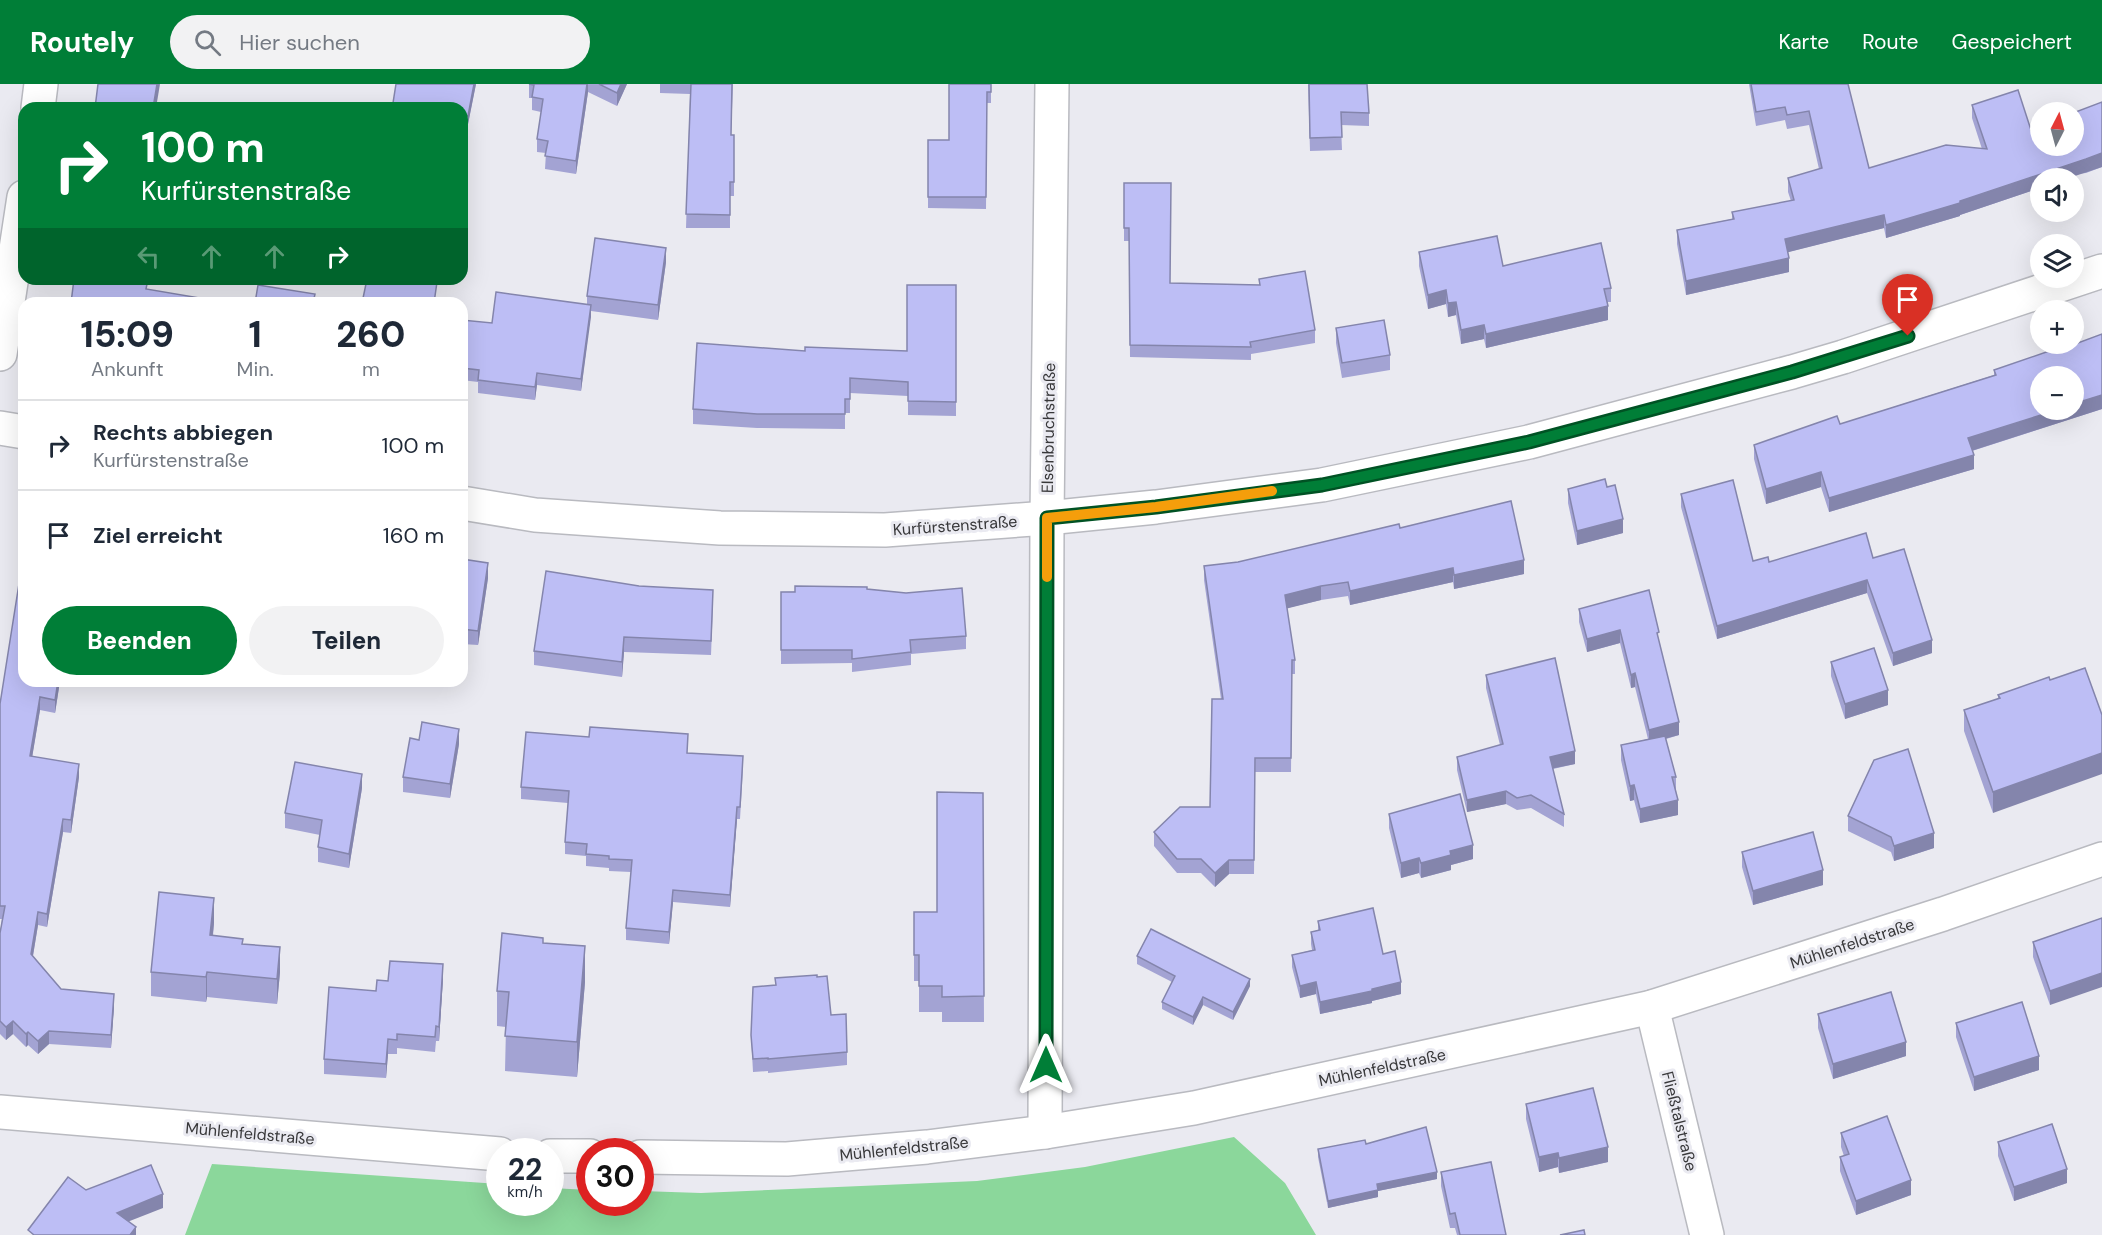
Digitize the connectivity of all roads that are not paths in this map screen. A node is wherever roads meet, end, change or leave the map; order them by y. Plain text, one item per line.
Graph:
1 (41, 84) edge
2 (1052, 84) edge
3 (39, 102) edge
4 (18, 236) edge
5 (2102, 271) edge
6 (0, 354) edge
7 (0, 428) edge
8 (18, 431) edge
9 (468, 503) edge
10 (1047, 518) junction
11 (2102, 859) edge
12 (1652, 1007) junction
13 (0, 1112) edge
14 (1045, 1132) junction
15 (486, 1153) edge
16 (654, 1157) edge
17 (1707, 1235) edge

1 - 3 street
2 - 10 street, Elsenbruchstraße
4 - 6 street
5 - 10 street, Kurfürstenstraße
7 - 8 street
9 - 10 street, Kurfürstenstraße
10 - 14 street, Elsenbruchstraße
11 - 12 street, Mühlenfeldstraße
12 - 14 street, Mühlenfeldstraße
12 - 17 street, Fließtalstraße
13 - 15 street, Mühlenfeldstraße
14 - 16 street, Mühlenfeldstraße

